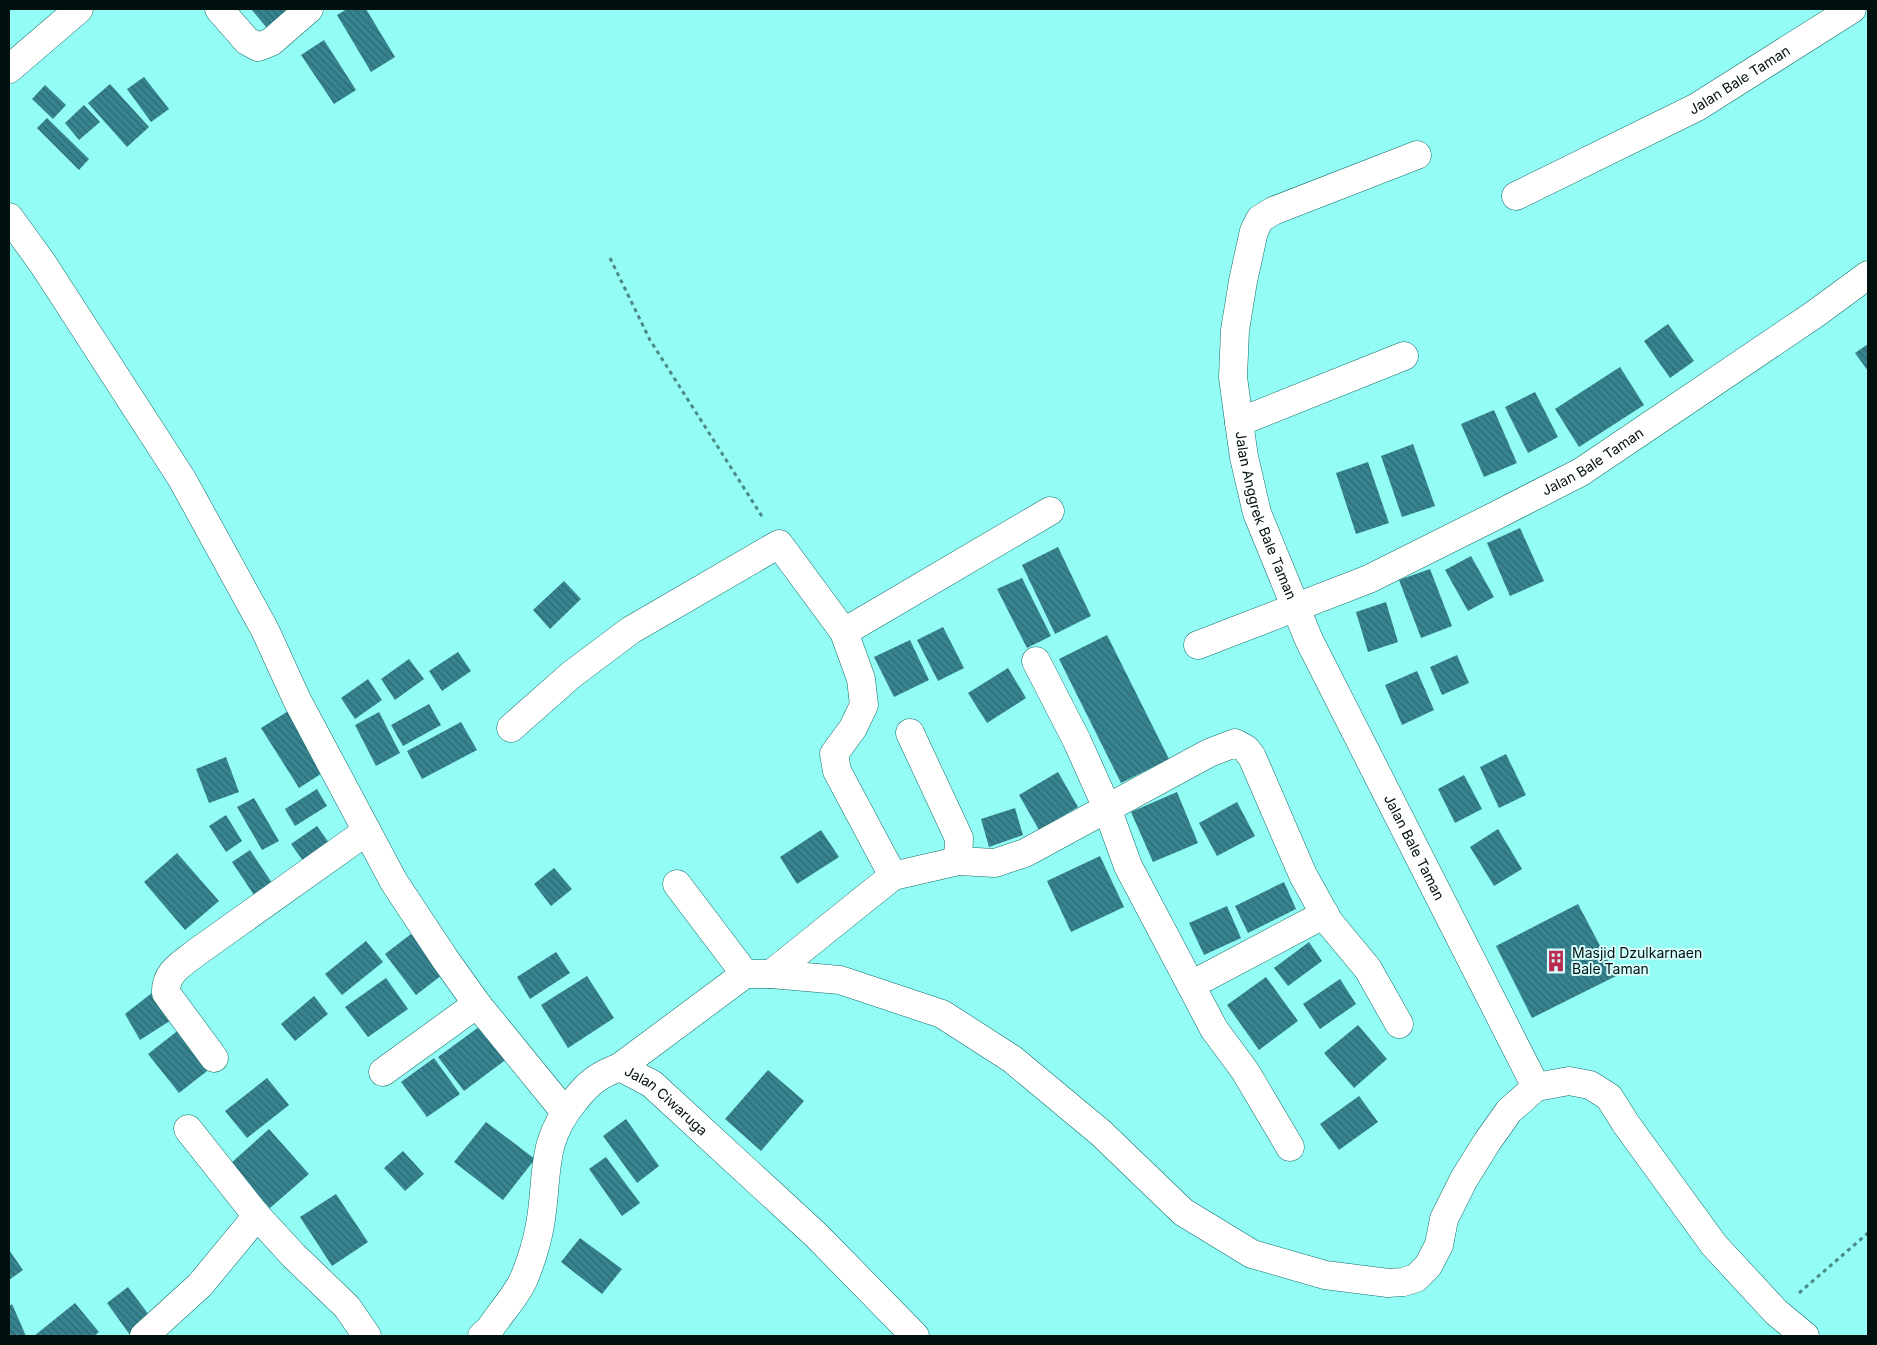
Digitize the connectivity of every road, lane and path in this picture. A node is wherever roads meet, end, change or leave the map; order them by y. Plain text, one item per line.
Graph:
1 (79, 9) edge
2 (219, 9) edge
3 (309, 9) edge
4 (1852, 9) edge
5 (9, 69) edge
6 (1417, 155) dead end
7 (1516, 196) dead end
8 (9, 217) edge
9 (610, 258) dead end
10 (1868, 275) edge
11 (1404, 356) dead end
12 (1239, 422) junction
13 (1050, 511) dead end
14 (779, 544) junction
15 (1295, 607) junction
16 (844, 632) junction
17 (1198, 646) dead end
18 (1036, 661) dead end
19 (510, 728) dead end
20 (910, 733) dead end
21 (1107, 808) junction
22 (367, 831) junction
23 (958, 861) junction
24 (893, 876) junction
25 (677, 884) dead end
26 (1325, 914) junction
27 (758, 974) junction
28 (1191, 985) junction
29 (477, 1004) junction
30 (1399, 1024) dead end
31 (214, 1058) dead end
32 (620, 1067) junction
33 (383, 1072) dead end
34 (1536, 1087) junction
35 (565, 1112) junction
36 (188, 1128) dead end
37 (1290, 1147) dead end
38 (258, 1216) junction
39 (1868, 1233) edge
40 (1776, 1312) junction
41 (144, 1336) edge
42 (367, 1336) edge
43 (482, 1336) edge
44 (915, 1336) edge
45 (1805, 1336) edge

1 - 5 street
2 - 3 street
4 - 7 street, Jalan Bale Taman
6 - 12 street, Jalan Anggrek Bale Taman
8 - 22 street
9 - 14 path
10 - 15 street, Jalan Bale Taman
11 - 12 street, Jalan Anggrek Bale Taman
12 - 15 street, Jalan Anggrek Bale Taman
13 - 16 street
14 - 16 street
14 - 19 street
15 - 17 street, Jalan Bale Taman
15 - 34 street, Jalan Bale Taman
16 - 24 street
18 - 21 street
20 - 23 street
21 - 23 street
21 - 26 street
21 - 28 street
22 - 29 street
22 - 31 street
23 - 24 street
24 - 27 street
25 - 27 street
26 - 28 street
26 - 30 street
27 - 32 street
27 - 34 street
28 - 37 street
29 - 33 street
29 - 35 street
32 - 35 street, Jalan Ciwaruga
32 - 44 street, Jalan Ciwaruga
34 - 40 street
35 - 43 street, Jalan Ciwaruga
36 - 38 street
38 - 41 street
38 - 42 street
39 - 40 path
40 - 45 street

